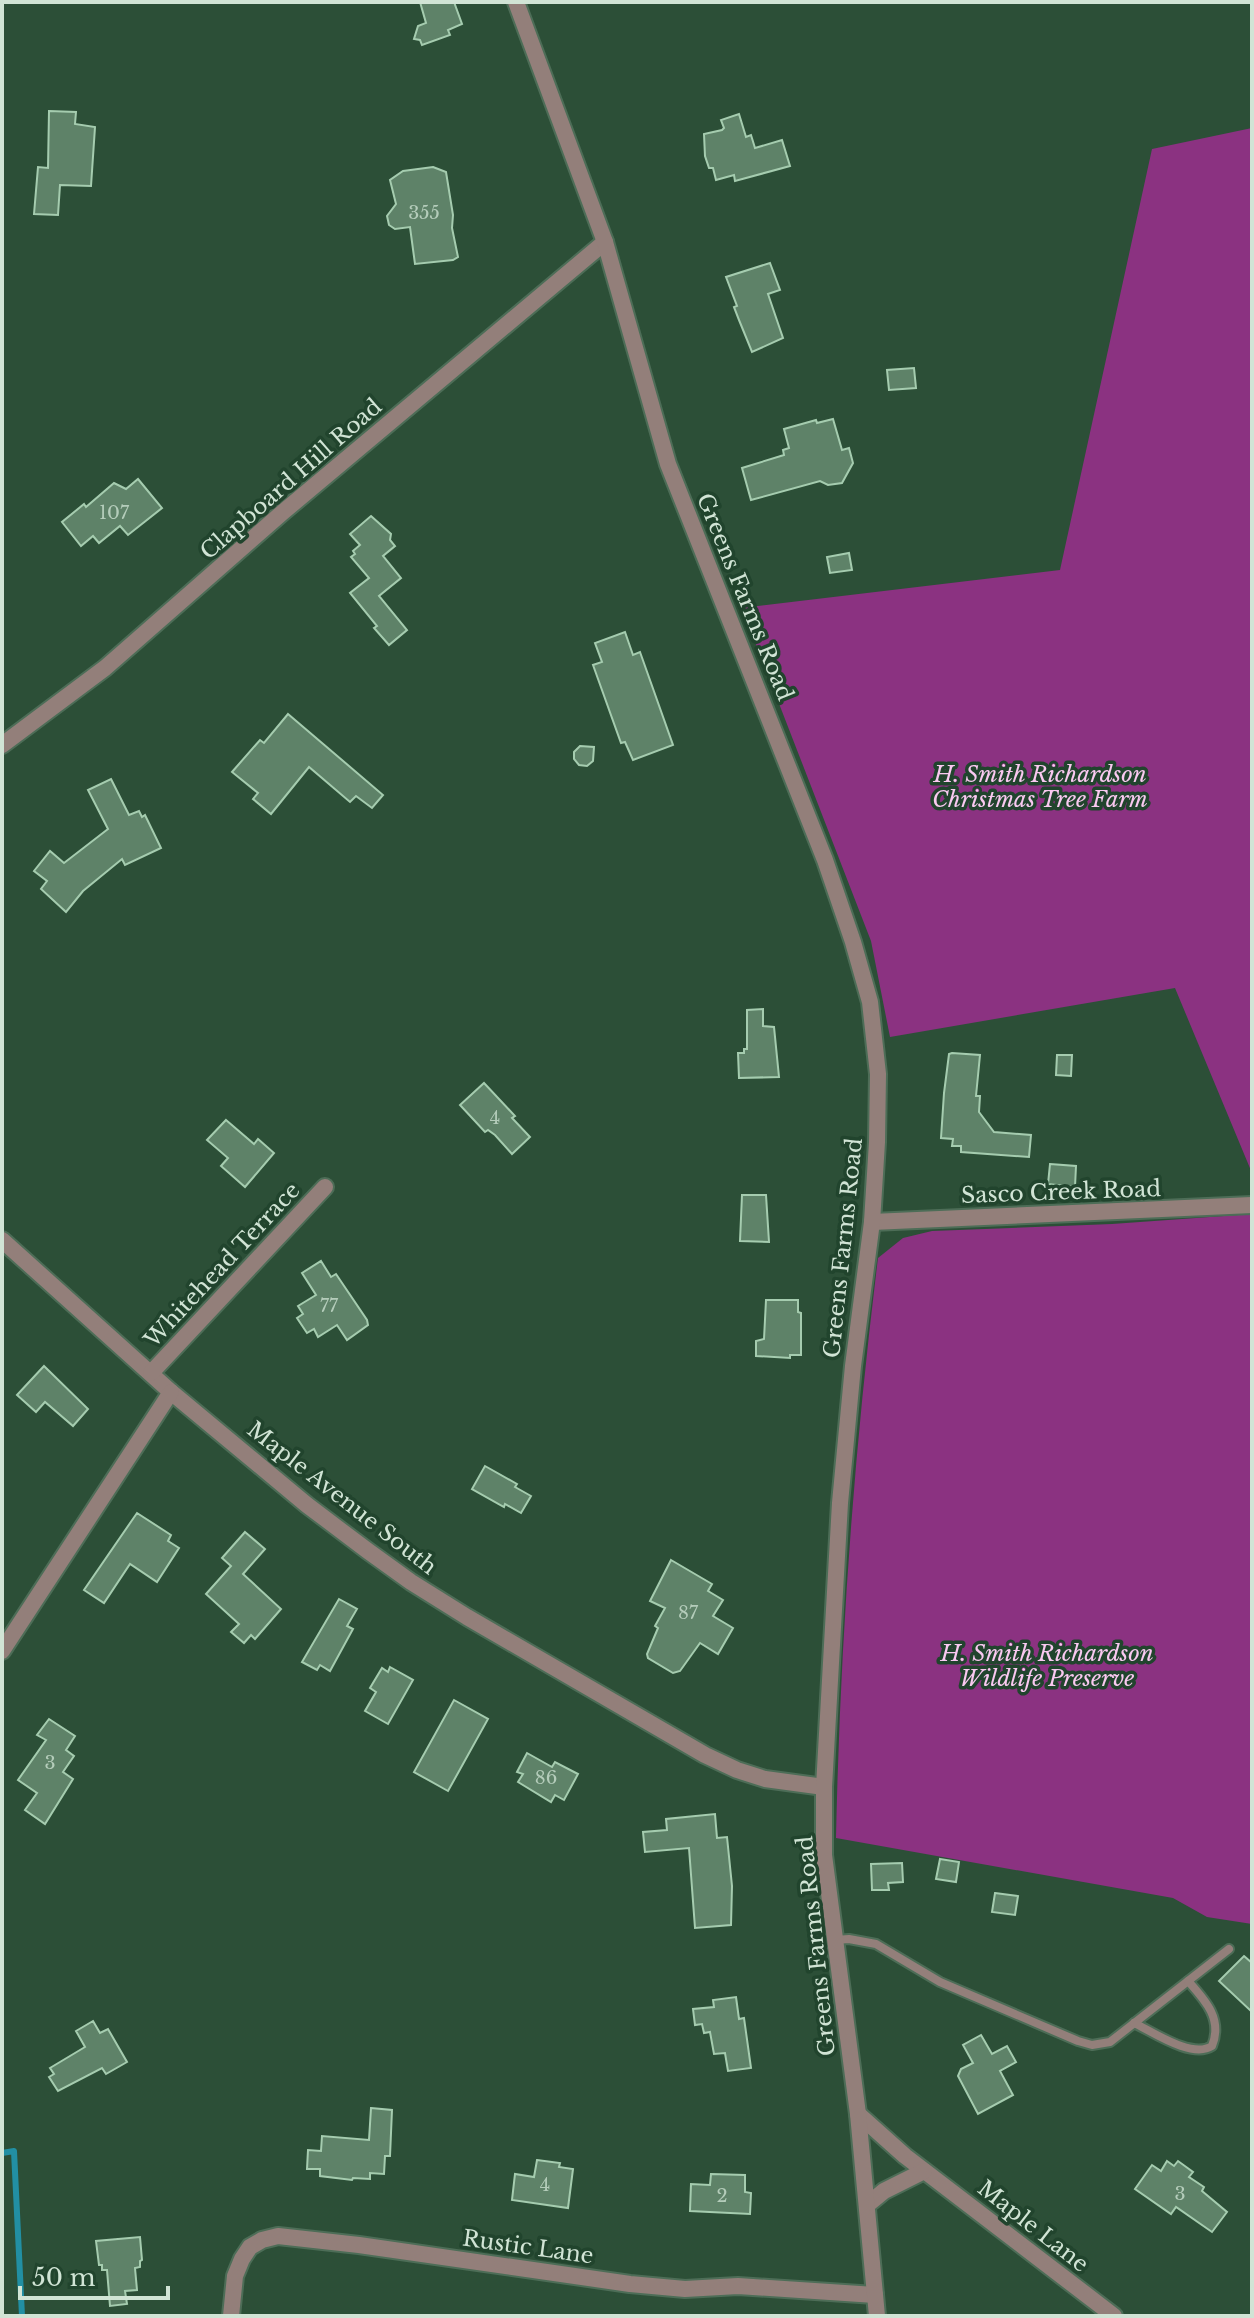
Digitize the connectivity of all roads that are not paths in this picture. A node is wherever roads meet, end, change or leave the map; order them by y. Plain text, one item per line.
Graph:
1 (516, 2) edge
2 (605, 242) junction
3 (2, 745) edge
4 (325, 1187) dead end
5 (1252, 1205) edge
6 (872, 1222) junction
7 (2, 1240) edge
8 (151, 1373) junction
9 (171, 1392) junction
10 (2, 1651) edge
11 (824, 1787) junction
12 (834, 1940) junction
13 (1229, 1949) dead end
14 (1188, 1981) junction
15 (1134, 2023) junction
16 (858, 2114) junction
17 (924, 2171) junction
18 (867, 2205) junction
19 (875, 2295) junction
20 (231, 2316) edge
21 (877, 2316) edge
22 (1114, 2316) edge

1 - 2 street, Greens Farms Road
2 - 3 street, Clapboard Hill Road
2 - 6 street, Greens Farms Road
4 - 8 street, Whitehead Terrace
5 - 6 street, Sasco Creek Road
6 - 11 street, Greens Farms Road
7 - 8 street, Maple Avenue South
8 - 9 street, Maple Avenue South
9 - 10 street
9 - 11 street, Maple Avenue South
11 - 12 street, Greens Farms Road
12 - 15 lane
12 - 16 street, Greens Farms Road
13 - 14 lane
14 - 15 lane
14 - 15 lane
16 - 17 street, Maple Lane
16 - 18 street, Greens Farms Road
17 - 18 street
17 - 22 street, Maple Lane
18 - 19 street, Greens Farms Road
19 - 20 street, Rustic Lane
19 - 21 street, Greens Farms Road

